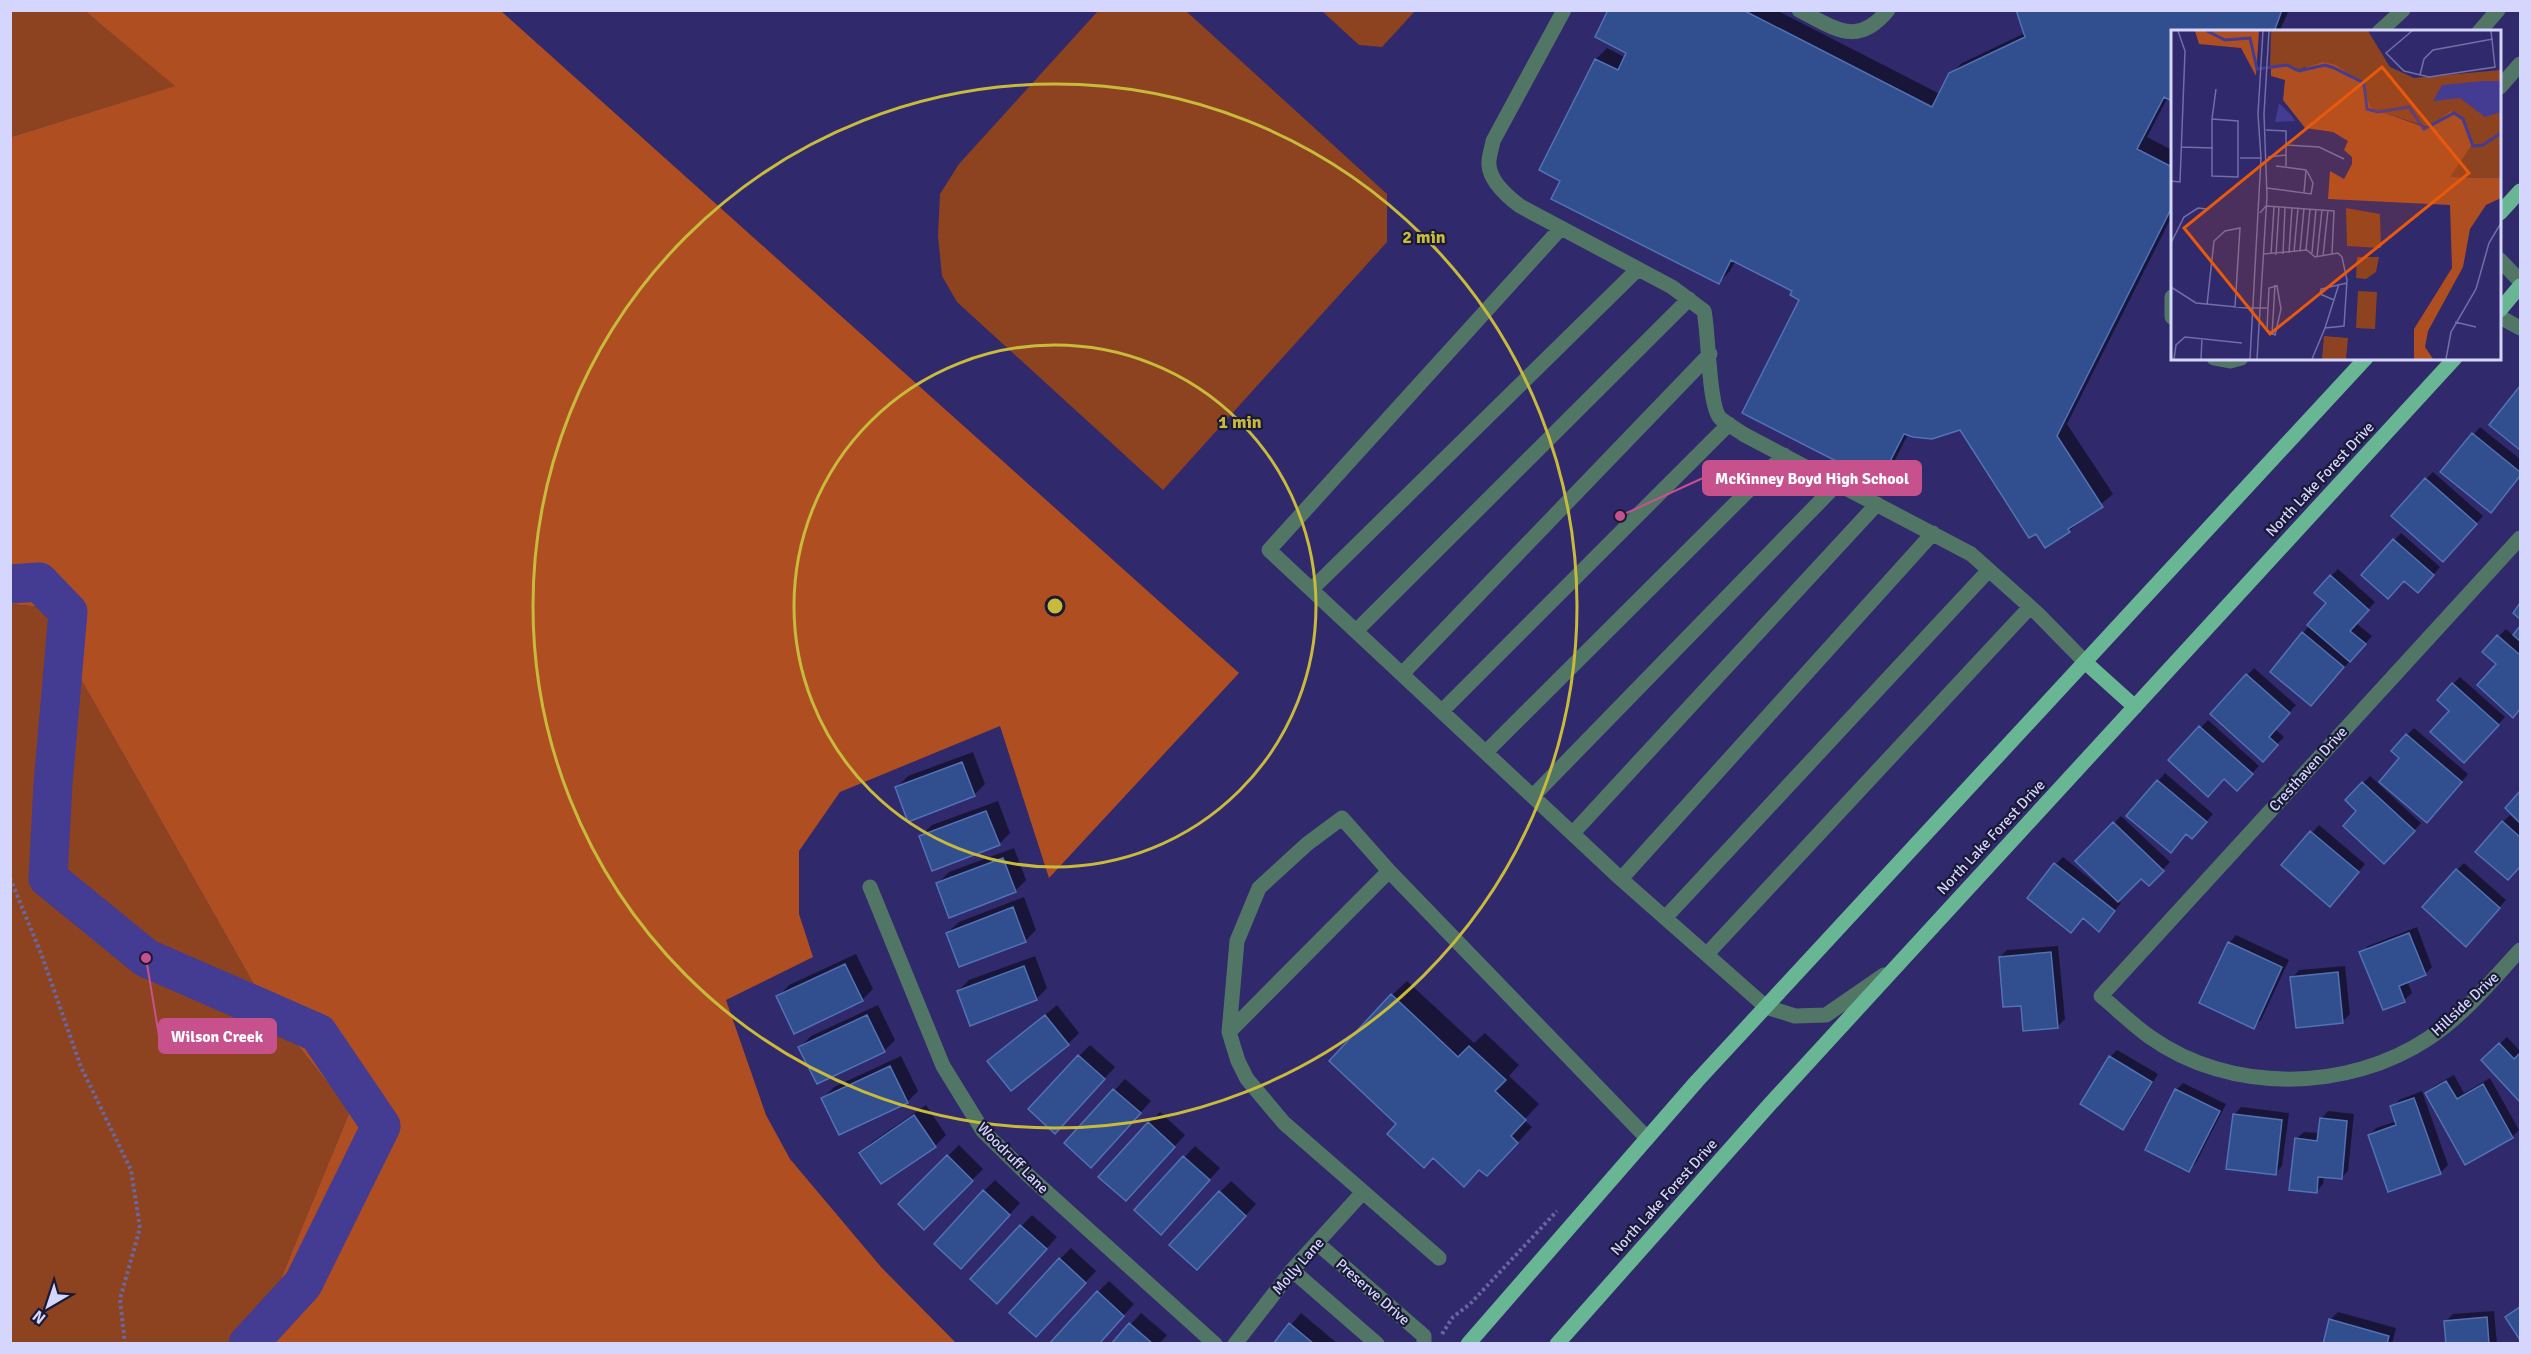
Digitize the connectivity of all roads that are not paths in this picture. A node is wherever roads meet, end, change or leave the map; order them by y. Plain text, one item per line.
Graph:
1 (1564, 10) edge
2 (1799, 10) edge
3 (1888, 10) edge
4 (2403, 10) edge
5 (2498, 10) edge
6 (2381, 30) edge
7 (2481, 30) edge
8 (2520, 64) edge
9 (2501, 85) edge
10 (2520, 191) edge
11 (2501, 211) edge
12 (1561, 228) junction
13 (2501, 262) edge
14 (1638, 269) junction
15 (2520, 281) edge
16 (2520, 286) edge
17 (1689, 299) junction
18 (2501, 308) edge
19 (2501, 318) edge
20 (2520, 328) edge
21 (1710, 354) junction
22 (2364, 360) edge
23 (2453, 360) edge
24 (1729, 424) junction
25 (1784, 455) junction
26 (1838, 483) junction
27 (1877, 504) junction
28 (1933, 533) junction
29 (2520, 538) edge
30 (1989, 570) junction
31 (1312, 589) junction
32 (2030, 607) junction
33 (1356, 631) junction
34 (2085, 662) junction
35 (1402, 674) junction
36 (2135, 707) junction
37 (1442, 711) junction
38 (1486, 752) junction
39 (1533, 796) junction
40 (1573, 833) junction
41 (1389, 871) junction
42 (1621, 879) junction
43 (870, 887) dead end
44 (1665, 918) junction
45 (2520, 950) edge
46 (1707, 954) junction
47 (1895, 968) junction
48 (2107, 1001) joint
49 (1766, 1007) junction
50 (1229, 1032) junction
51 (1647, 1138) junction
52 (1363, 1192) junction
53 (1317, 1244) junction
54 (1439, 1258) dead end
55 (1292, 1270) junction
56 (1215, 1344) edge
57 (1235, 1344) edge
58 (1377, 1344) edge
59 (1424, 1344) edge
60 (1468, 1344) edge
61 (1557, 1344) edge

1 - 12 street
2 - 3 street
4 - 6 street
5 - 7 street
8 - 9 street
10 - 11 main road
12 - 14 street
12 - 31 street
13 - 15 street
14 - 17 street
14 - 31 street
16 - 18 main road
17 - 21 street
17 - 33 street
19 - 20 street
21 - 24 street
21 - 35 street
22 - 34 main road
23 - 36 main road, North Lake Forest Drive
24 - 25 street
24 - 37 street
25 - 26 street
25 - 38 street
26 - 27 street
26 - 39 street
27 - 28 street
27 - 40 street
28 - 30 street
28 - 42 street
29 - 48 street, Cresthaven Drive
30 - 32 street
30 - 44 street
31 - 33 street
32 - 34 street
32 - 46 street
33 - 35 street
34 - 36 main road
34 - 49 main road
35 - 37 street
36 - 47 main road, North Lake Forest Drive
37 - 38 street
38 - 39 street
39 - 40 street
40 - 42 street
41 - 50 street
41 - 50 street
41 - 51 street
42 - 44 street
43 - 56 street, Woodruff Lane
44 - 46 street
45 - 48 street, Hillside Drive
46 - 49 street
47 - 49 street
47 - 61 main road, North Lake Forest Drive
49 - 51 main road
50 - 52 street
51 - 60 main road
52 - 53 street, Molly Lane
52 - 54 street
53 - 55 street, Molly Lane
53 - 59 street, Preserve Drive
55 - 57 street, Molly Lane
55 - 58 street

